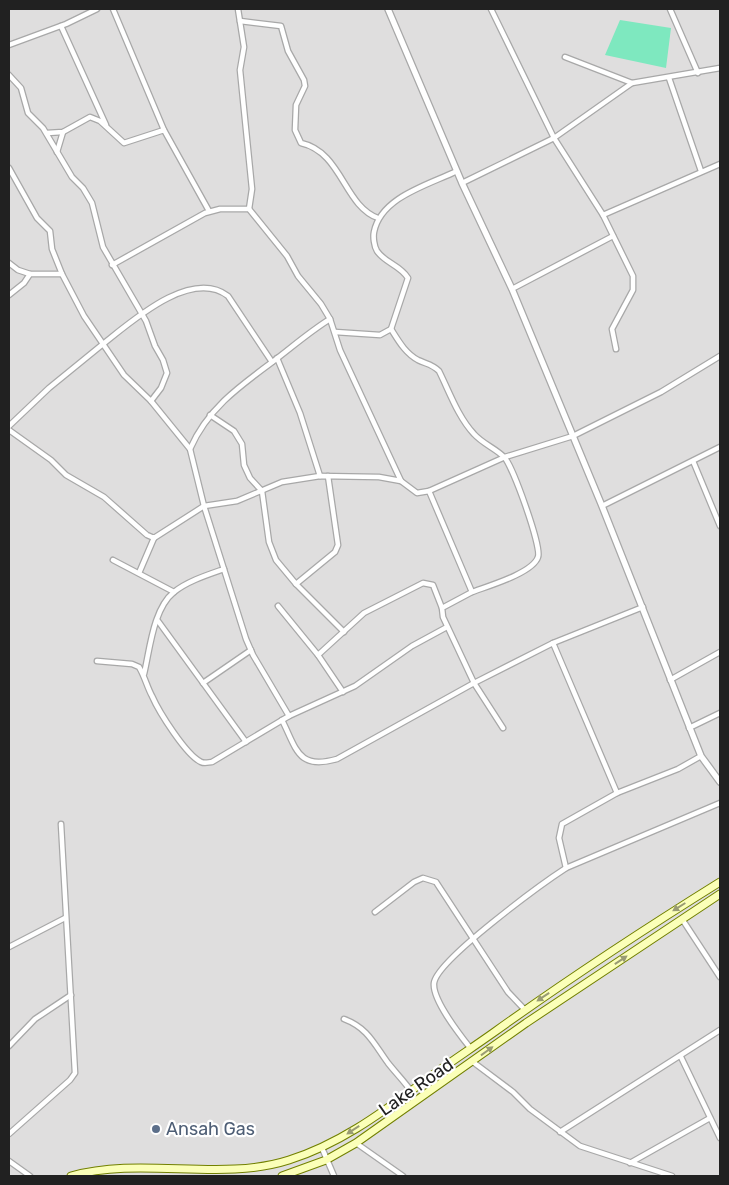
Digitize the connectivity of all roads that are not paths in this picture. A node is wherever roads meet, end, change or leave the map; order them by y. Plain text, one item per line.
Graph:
1 (97, 9) edge
2 (112, 9) edge
3 (238, 9) edge
4 (388, 9) edge
5 (491, 9) edge
6 (670, 9) edge
7 (240, 21) junction
8 (61, 26) junction
9 (9, 45) edge
10 (565, 57) dead end
11 (720, 68) edge
12 (698, 73) junction
13 (9, 75) edge
14 (669, 78) junction
15 (632, 83) junction
16 (106, 127) junction
17 (164, 130) junction
18 (63, 132) junction
19 (46, 133) junction
20 (554, 138) junction
21 (56, 152) junction
22 (720, 164) edge
23 (9, 168) edge
24 (457, 170) junction
25 (701, 171) junction
26 (462, 182) junction
27 (249, 209) junction
28 (209, 211) junction
29 (603, 215) junction
30 (378, 218) junction
31 (613, 236) junction
32 (9, 263) edge
33 (112, 265) junction
34 (30, 274) junction
35 (62, 274) junction
36 (512, 289) junction
37 (9, 296) edge
38 (142, 315) junction
39 (330, 319) junction
40 (391, 329) junction
41 (335, 332) junction
42 (102, 344) junction
43 (616, 349) dead end
44 (720, 356) edge
45 (277, 358) junction
46 (272, 362) junction
47 (151, 401) junction
48 (210, 415) junction
49 (9, 426) edge
50 (9, 430) edge
51 (573, 436) junction
52 (720, 447) edge
53 (190, 449) junction
54 (505, 457) junction
55 (693, 461) junction
56 (320, 476) junction
57 (328, 476) junction
58 (400, 481) junction
59 (262, 491) junction
60 (429, 491) junction
61 (204, 506) junction
62 (602, 506) junction
63 (720, 526) edge
64 (154, 538) junction
65 (113, 560) dead end
66 (224, 570) junction
67 (138, 573) junction
68 (296, 584) junction
69 (174, 592) junction
70 (472, 592) junction
71 (278, 606) dead end
72 (643, 607) junction
73 (442, 608) junction
74 (158, 620) junction
75 (447, 627) junction
76 (344, 632) junction
77 (553, 643) junction
78 (251, 650) junction
79 (720, 652) edge
80 (318, 655) junction
81 (97, 661) dead end
82 (144, 674) junction
83 (670, 680) junction
84 (204, 683) junction
85 (474, 683) junction
86 (343, 692) junction
87 (720, 712) edge
88 (289, 716) junction
89 (282, 720) junction
90 (503, 728) dead end
91 (689, 728) junction
92 (246, 742) junction
93 (701, 756) junction
94 (720, 782) edge
95 (616, 794) junction
96 (720, 803) edge
97 (61, 824) dead end
98 (566, 868) junction
99 (720, 882) edge
100 (720, 894) edge
101 (375, 912) dead end
102 (65, 918) junction
103 (682, 919) junction
104 (474, 940) junction
105 (9, 947) edge
106 (718, 969) edge
107 (720, 977) edge
108 (71, 995) junction
109 (525, 1010) junction
110 (344, 1019) dead end
111 (720, 1030) edge
112 (9, 1046) edge
113 (471, 1049) junction
114 (681, 1057) junction
115 (473, 1062) junction
116 (411, 1091) junction
117 (710, 1118) junction
118 (560, 1132) junction
119 (9, 1134) edge
120 (720, 1138) edge
121 (356, 1143) junction
122 (322, 1148) junction
123 (9, 1160) edge
124 (326, 1160) junction
125 (630, 1164) junction
126 (30, 1176) edge
127 (71, 1176) edge
128 (282, 1176) edge
129 (334, 1176) edge
130 (403, 1176) edge
131 (672, 1176) edge

1 - 8 street
2 - 17 street
3 - 7 street
4 - 24 street
5 - 20 street
6 - 12 street
7 - 27 street
7 - 30 street
8 - 9 street
8 - 16 street
10 - 15 street
11 - 12 street
12 - 14 street
13 - 19 street
14 - 15 street
14 - 25 street
15 - 20 street
16 - 17 street
16 - 18 street
17 - 28 street
18 - 19 street
18 - 21 street
19 - 21 street
20 - 26 street
20 - 29 street
21 - 33 street
22 - 25 street
23 - 35 street
24 - 26 street
24 - 30 street
25 - 29 street
26 - 36 street
27 - 28 street
27 - 39 street
28 - 33 street
29 - 31 street
30 - 40 street
31 - 36 street
31 - 43 street
32 - 34 street
33 - 38 street
34 - 35 street
34 - 37 street
35 - 42 street
36 - 51 street
38 - 42 street
38 - 46 street
38 - 47 street
39 - 41 street
39 - 45 street
40 - 41 street
40 - 54 street
41 - 58 street
42 - 47 street
42 - 49 street
44 - 51 street
45 - 46 street
45 - 56 street
46 - 48 street
47 - 53 street
48 - 53 street
48 - 59 street
50 - 64 street
51 - 54 street
51 - 62 street
52 - 55 street
53 - 61 street
54 - 60 street
54 - 70 street
55 - 62 street
55 - 63 street
56 - 57 street
56 - 59 street
57 - 58 street
57 - 68 street
58 - 60 street
59 - 61 street
59 - 68 street
60 - 70 street
61 - 64 street
61 - 66 street
62 - 72 street
64 - 67 street
65 - 67 street
66 - 69 street
66 - 78 street
67 - 69 street
68 - 76 street
69 - 74 street
70 - 73 street
71 - 80 street
72 - 77 street
72 - 83 street
73 - 75 street
73 - 76 street
74 - 82 street
74 - 84 street
75 - 85 street
75 - 86 street
76 - 80 street
77 - 85 street
77 - 95 street
78 - 84 street
78 - 88 street
79 - 83 street
80 - 86 street
81 - 82 street
82 - 92 street
83 - 91 street
84 - 92 street
85 - 89 street
85 - 90 street
86 - 88 street
87 - 91 street
88 - 89 street
89 - 92 street
91 - 93 street
93 - 94 street
93 - 95 street
95 - 98 street
96 - 98 street
97 - 102 street
98 - 104 street
99 -> 109 main road, Lake Road
100 - 103 main road, Lake Road
101 - 104 street
102 - 105 street
102 - 108 street
103 - 106 street
115 -> 103 main road, Lake Road
104 - 109 street
104 - 113 street
106 - 107 street
108 - 112 street
108 - 119 street
109 - 113 main road, Lake Road
110 - 116 street
111 - 114 street
113 - 116 main road, Lake Road
114 - 117 street
114 - 118 street
115 - 118 street
115 - 121 main road, Lake Road
116 -> 122 main road, Lake Road
117 - 120 street
117 - 125 street
118 - 125 street
121 - 124 main road, Lake Road
121 - 130 street
122 - 124 street
122 - 127 main road, Lake Road
123 - 126 street
124 - 128 main road, Lake Road
124 - 129 street
125 - 131 street

